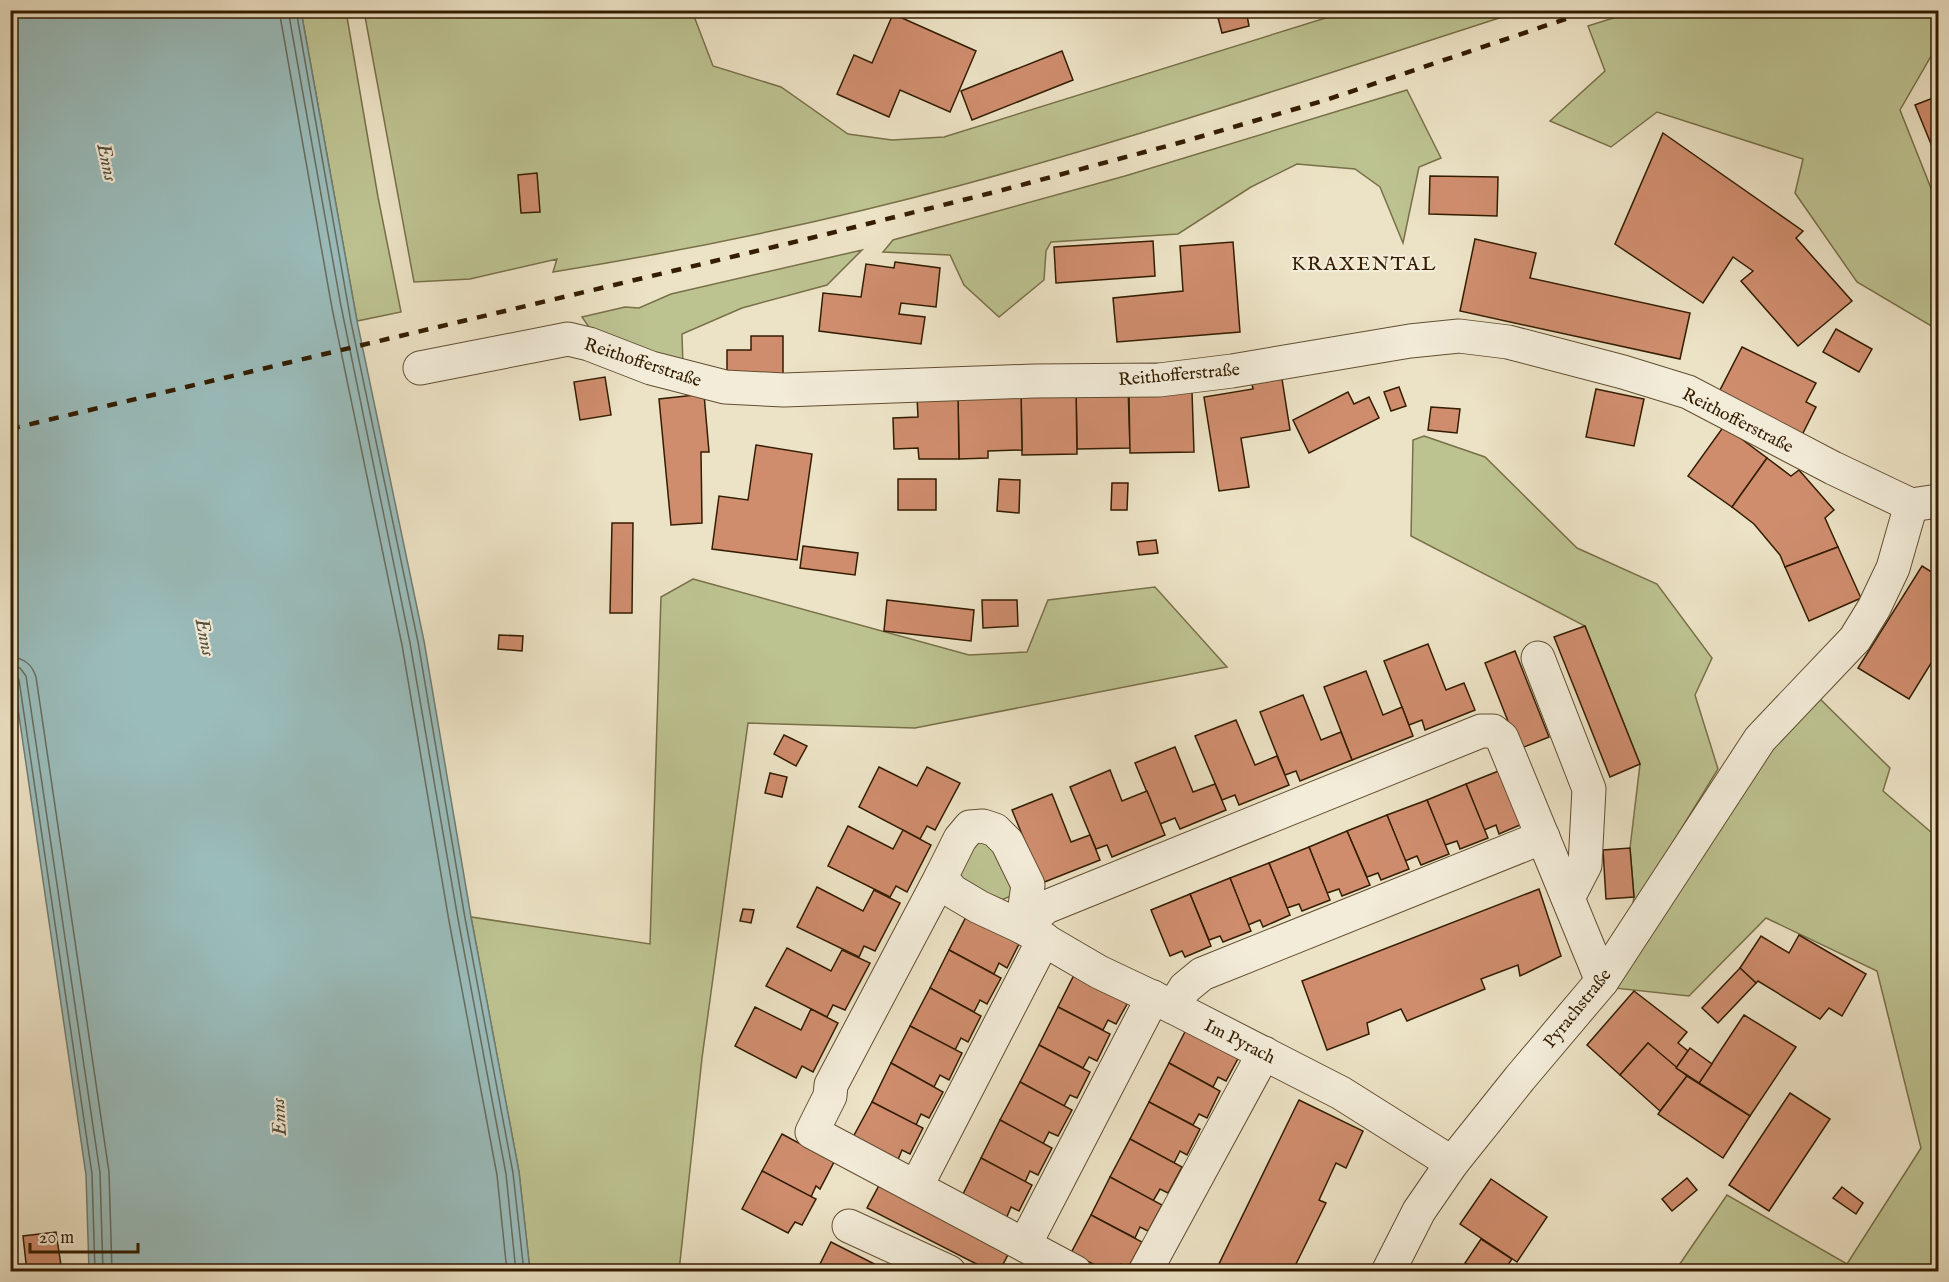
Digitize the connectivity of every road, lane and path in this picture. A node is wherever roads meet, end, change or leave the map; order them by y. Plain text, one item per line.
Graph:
1 (420, 368) dead end
2 (1925, 503) edge
3 (1538, 658) dead end
4 (1760, 739) joint
5 (1543, 837) junction
6 (941, 877) junction
7 (1568, 898) junction
8 (1033, 933) junction
9 (1602, 981) junction
10 (1163, 1002) junction
11 (1264, 1053) junction
12 (1452, 1163) junction
13 (916, 1186) junction
14 (849, 1226) dead end
15 (1025, 1244) junction
16 (949, 1272) edge
17 (1075, 1272) edge
18 (1145, 1272) edge
19 (1388, 1272) edge

1 - 2 street, Reithofferstraße
2 - 4 street, Reithofferstraße
3 - 7 street
4 - 9 street, Pyrachstraße
5 - 7 street
5 - 8 street
5 - 10 street
6 - 8 street, Im Pyrach
6 - 8 street
6 - 13 street
7 - 9 street
8 - 10 street, Im Pyrach
8 - 13 street
9 - 12 street, Pyrachstraße
10 - 11 street, Im Pyrach
10 - 15 street
11 - 12 street, Im Pyrach
11 - 18 street
12 - 19 street, Pyrachstraße
13 - 15 street
14 - 16 street
15 - 17 street

